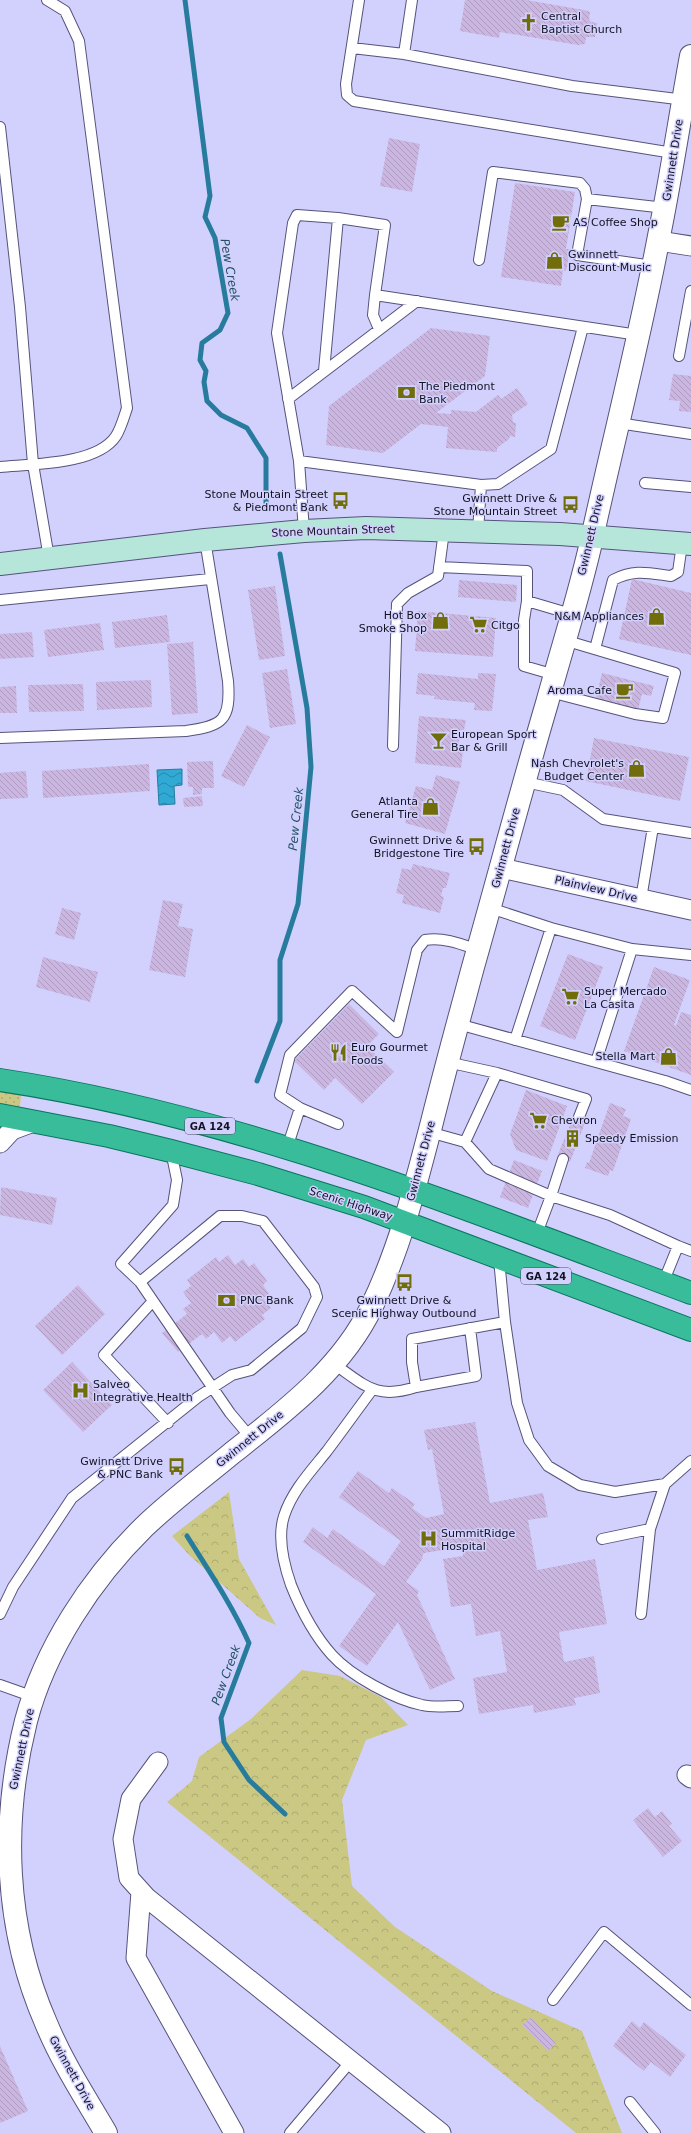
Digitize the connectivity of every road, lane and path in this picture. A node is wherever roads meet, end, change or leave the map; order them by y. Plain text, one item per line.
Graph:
1 (47, 0) edge
2 (359, 0) edge
3 (412, 0) edge
4 (352, 48) junction
5 (404, 54) junction
6 (691, 56) edge
7 (687, 100) edge
8 (0, 127) edge
9 (673, 154) junction
10 (587, 199) junction
11 (664, 208) junction
12 (338, 218) junction
13 (658, 241) junction
14 (691, 246) edge
15 (479, 260) dead end
16 (653, 266) junction
17 (691, 291) edge
18 (375, 295) junction
19 (417, 300) junction
20 (583, 327) junction
21 (379, 329) junction
22 (638, 335) junction
23 (679, 356) dead end
24 (324, 371) junction
25 (288, 399) junction
26 (618, 423) junction
27 (691, 434) edge
28 (299, 461) junction
29 (33, 464) junction
30 (0, 467) edge
31 (645, 483) dead end
32 (481, 485) junction
33 (691, 487) edge
34 (304, 531) junction
35 (444, 531) junction
36 (478, 532) junction
37 (592, 536) junction
38 (205, 540) junction
39 (686, 544) edge
40 (49, 558) junction
41 (0, 564) edge
42 (439, 567) junction
43 (210, 579) junction
44 (0, 600) edge
45 (527, 601) junction
46 (571, 614) junction
47 (564, 640) junction
48 (595, 649) junction
49 (552, 683) junction
50 (0, 738) edge
51 (392, 746) dead end
52 (525, 782) junction
53 (653, 827) junction
54 (691, 834) edge
55 (501, 868) junction
56 (641, 899) junction
57 (490, 908) junction
58 (691, 910) edge
59 (551, 928) junction
60 (632, 949) junction
61 (478, 950) junction
62 (691, 955) edge
63 (458, 1024) junction
64 (515, 1040) junction
65 (447, 1062) junction
66 (596, 1062) junction
67 (497, 1073) junction
68 (0, 1080) edge
69 (691, 1090) edge
70 (300, 1108) junction
71 (0, 1115) edge
72 (579, 1117) dead end
73 (36, 1121) junction
74 (338, 1124) dead end
75 (429, 1132) junction
76 (0, 1142) edge
77 (465, 1142) junction
78 (287, 1148) junction
79 (171, 1152) junction
80 (563, 1159) dead end
81 (414, 1191) junction
82 (551, 1196) junction
83 (404, 1222) junction
84 (536, 1236) junction
85 (678, 1246) junction
86 (691, 1251) edge
87 (499, 1259) junction
88 (140, 1282) junction
89 (663, 1283) junction
90 (691, 1293) edge
91 (153, 1301) junction
92 (505, 1322) junction
93 (470, 1328) junction
94 (691, 1330) edge
95 (334, 1364) junction
96 (416, 1386) junction
97 (213, 1387) junction
98 (372, 1390) junction
99 (168, 1423) junction
100 (251, 1438) junction
101 (691, 1462) edge
102 (665, 1484) junction
103 (650, 1530) junction
104 (602, 1539) dead end
105 (0, 1614) edge
106 (641, 1614) dead end
107 (0, 1685) edge
108 (34, 1697) junction
109 (458, 1706) dead end
110 (158, 1762) dead end
111 (141, 1892) junction
112 (553, 2000) dead end
113 (691, 2004) edge
114 (351, 2061) junction
115 (630, 2102) dead end
116 (429, 2130) edge
117 (106, 2133) edge
118 (234, 2133) edge
119 (290, 2133) edge
120 (655, 2133) edge

1 - 29 lane
2 - 4 lane
3 - 5 lane
4 - 5 lane
4 - 9 lane
5 - 7 lane
6 - 7 street, Gwinnett Drive
7 - 9 street, Gwinnett Drive
8 - 29 lane
9 - 11 street, Gwinnett Drive
10 - 11 lane
10 - 15 lane
10 - 16 lane
11 - 13 street, Gwinnett Drive
12 - 18 lane
12 - 24 lane
12 - 25 lane
13 - 14 street
13 - 16 street, Gwinnett Drive
16 - 22 street, Gwinnett Drive
17 - 23 lane
18 - 19 lane
18 - 21 lane
19 - 20 lane
19 - 21 lane
20 - 22 lane
20 - 32 lane
21 - 24 lane
22 - 26 street, Gwinnett Drive
24 - 25 lane
25 - 28 lane
26 - 27 lane
26 - 37 street, Gwinnett Drive
28 - 32 lane
28 - 34 lane
29 - 30 lane
29 - 40 lane
31 - 33 lane
32 - 36 lane
34 - 35 main road, Stone Mountain Street
34 - 38 main road, Stone Mountain Street
35 - 36 main road, Stone Mountain Street
35 - 42 lane
36 - 37 main road, Stone Mountain Street
37 - 39 main road, Stone Mountain Street
37 - 46 street, Gwinnett Drive
38 - 40 main road, Stone Mountain Street
38 - 43 lane
39 - 48 lane
40 - 41 main road, Stone Mountain Street
42 - 45 lane
42 - 51 lane
43 - 44 lane
43 - 50 lane
45 - 46 lane
45 - 49 lane
46 - 47 street, Gwinnett Drive
47 - 48 lane
47 - 49 street, Gwinnett Drive
48 - 49 lane
49 - 52 street, Gwinnett Drive
52 - 53 lane
52 - 55 street, Gwinnett Drive
53 - 54 lane
53 - 56 lane
55 - 56 street, Plainview Drive
55 - 57 street, Gwinnett Drive
56 - 58 street, Plainview Drive
57 - 59 lane
57 - 61 street, Gwinnett Drive
59 - 60 lane
59 - 64 lane
60 - 62 lane
60 - 66 lane
61 - 63 street, Gwinnett Drive
61 - 70 lane
63 - 64 lane
63 - 65 street, Gwinnett Drive
64 - 66 lane
65 - 67 lane
65 - 75 street, Gwinnett Drive
66 - 69 lane
67 - 72 lane
67 - 77 lane
68 - 78 highway, GA 124
70 - 74 lane
70 - 78 lane
71 - 73 highway, Scenic Highway / GA 124
73 - 76 street
73 - 79 highway, Scenic Highway / GA 124
75 - 77 lane
75 - 81 street, Gwinnett Drive
77 - 82 lane
78 - 81 highway, GA 124
79 - 83 highway, Scenic Highway / GA 124
79 - 88 lane
80 - 82 lane
81 - 83 street, Gwinnett Drive
81 - 84 highway, GA 124
82 - 84 lane
82 - 85 lane
83 - 87 highway, Scenic Highway / GA 124
83 - 95 street, Gwinnett Drive
84 - 89 highway, GA 124
85 - 86 lane
85 - 89 lane
87 - 92 lane
87 - 94 highway, Scenic Highway / GA 124
88 - 91 lane
88 - 97 lane
89 - 90 highway, GA 124
91 - 97 lane
91 - 99 lane
92 - 93 lane
92 - 102 lane
93 - 96 lane
93 - 96 lane
95 - 98 lane
95 - 100 street, Gwinnett Drive
96 - 98 lane
97 - 99 lane
97 - 100 lane
98 - 109 lane
99 - 105 lane
100 - 108 street, Gwinnett Drive
101 - 102 lane
102 - 103 lane
103 - 104 lane
103 - 106 lane
107 - 108 lane
108 - 117 street, Gwinnett Drive
110 - 111 street
111 - 114 street
111 - 118 street
112 - 113 lane
114 - 116 street
114 - 119 lane
115 - 120 lane

